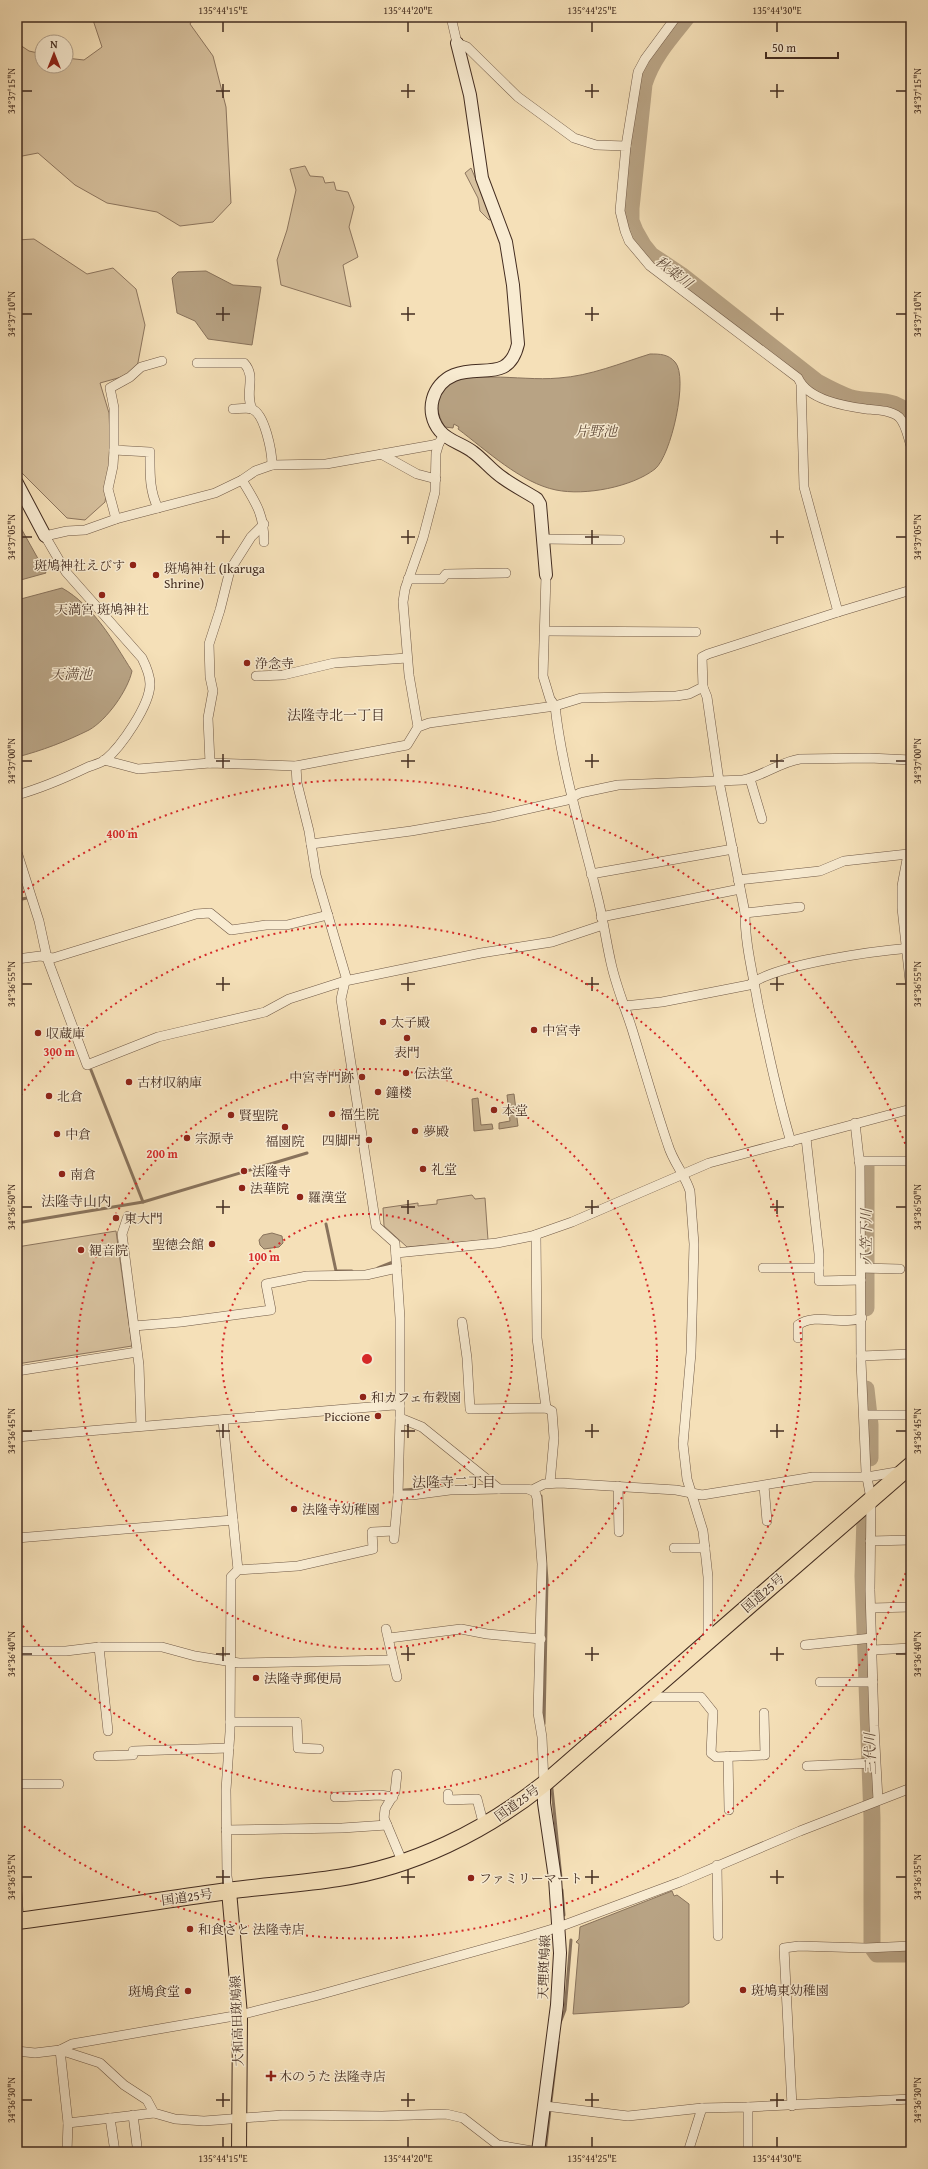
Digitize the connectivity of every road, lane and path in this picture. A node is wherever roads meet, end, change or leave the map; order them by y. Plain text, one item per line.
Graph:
1 (451, 17) edge
2 (676, 17) edge
3 (457, 44) junction
4 (626, 146) junction
5 (162, 361) dead end
6 (197, 363) dead end
7 (801, 384) junction
8 (233, 409) dead end
9 (252, 409) junction
10 (442, 439) junction
11 (911, 446) edge
12 (114, 450) junction
13 (381, 454) junction
14 (272, 465) junction
15 (436, 479) junction
16 (242, 480) junction
17 (17, 483) edge
18 (158, 508) junction
19 (116, 519) junction
20 (264, 524) junction
21 (45, 536) junction
22 (543, 539) junction
23 (620, 540) dead end
24 (264, 542) dead end
25 (506, 573) dead end
26 (546, 575) joint
27 (408, 579) junction
28 (911, 590) edge
29 (838, 612) junction
30 (545, 631) junction
31 (696, 632) dead end
32 (407, 658) junction
33 (256, 676) dead end
34 (703, 687) junction
35 (555, 706) junction
36 (418, 727) junction
37 (104, 760) junction
38 (911, 760) edge
39 (210, 763) junction
40 (296, 766) junction
41 (750, 779) junction
42 (719, 781) junction
43 (17, 795) edge
44 (572, 797) junction
45 (762, 819) dead end
46 (311, 844) junction
47 (733, 849) junction
48 (17, 852) edge
49 (591, 874) junction
50 (738, 880) junction
51 (740, 889) junction
52 (800, 907) dead end
53 (745, 913) junction
54 (328, 915) junction
55 (602, 921) junction
56 (909, 948) edge
57 (47, 958) junction
58 (17, 959) edge
59 (345, 981) junction
60 (754, 981) junction
61 (910, 981) dead end
62 (624, 1006) junction
63 (911, 1109) edge
64 (855, 1123) junction
65 (806, 1138) junction
66 (791, 1142) junction
67 (859, 1161) junction
68 (911, 1161) edge
69 (682, 1175) junction
70 (128, 1216) dead end
71 (536, 1235) junction
72 (396, 1253) junction
73 (395, 1268) junction
74 (763, 1268) dead end
75 (819, 1268) junction
76 (866, 1268) junction
77 (900, 1269) dead end
78 (861, 1280) junction
79 (862, 1318) junction
80 (462, 1322) dead end
81 (134, 1326) junction
82 (798, 1338) dead end
83 (137, 1352) junction
84 (911, 1354) edge
85 (861, 1356) junction
86 (17, 1371) edge
87 (398, 1406) junction
88 (546, 1408) junction
89 (864, 1415) junction
90 (908, 1415) dead end
91 (400, 1418) junction
92 (223, 1420) junction
93 (141, 1426) junction
94 (17, 1437) edge
95 (909, 1468) edge
96 (867, 1477) junction
97 (550, 1483) junction
98 (618, 1486) junction
99 (764, 1486) junction
100 (499, 1489) junction
101 (532, 1490) junction
102 (692, 1494) junction
103 (398, 1495) junction
104 (871, 1498) junction
105 (233, 1520) junction
106 (767, 1521) dead end
107 (619, 1532) dead end
108 (17, 1538) edge
109 (911, 1540) edge
110 (870, 1541) junction
111 (674, 1548) dead end
112 (705, 1548) junction
113 (238, 1570) junction
114 (911, 1607) edge
115 (871, 1608) junction
116 (868, 1638) junction
117 (541, 1639) junction
118 (708, 1640) junction
119 (806, 1644) dead end
120 (99, 1647) junction
121 (911, 1648) edge
122 (873, 1650) junction
123 (17, 1651) edge
124 (392, 1660) junction
125 (231, 1661) junction
126 (397, 1677) dead end
127 (820, 1682) dead end
128 (868, 1682) junction
129 (645, 1697) junction
130 (764, 1712) dead end
131 (230, 1722) junction
132 (108, 1731) dead end
133 (229, 1748) junction
134 (319, 1748) dead end
135 (98, 1756) dead end
136 (728, 1756) junction
137 (870, 1763) junction
138 (808, 1766) dead end
139 (397, 1774) dead end
140 (17, 1784) edge
141 (59, 1784) dead end
142 (544, 1784) junction
143 (911, 1788) edge
144 (448, 1794) dead end
145 (335, 1797) dead end
146 (393, 1797) junction
147 (878, 1800) junction
148 (729, 1810) dead end
149 (387, 1825) junction
150 (484, 1826) junction
151 (226, 1830) junction
152 (402, 1861) junction
153 (717, 1865) junction
154 (17, 1891) edge
155 (229, 1891) junction
156 (18, 1921) edge
157 (559, 1927) junction
158 (718, 1936) dead end
159 (911, 1946) edge
160 (240, 2015) junction
161 (60, 2050) junction
162 (17, 2051) edge
163 (911, 2099) edge
164 (549, 2106) junction
165 (792, 2106) junction
166 (748, 2107) junction
167 (702, 2108) junction
168 (154, 2112) junction
169 (133, 2115) junction
170 (110, 2118) junction
171 (239, 2118) junction
172 (68, 2123) junction
173 (137, 2146) dead end
174 (67, 2152) edge
175 (114, 2152) edge
176 (239, 2152) edge
177 (538, 2152) edge
178 (688, 2152) edge
179 (748, 2152) edge

1 - 3 street
2 - 4 street
3 - 4 street
3 - 10 street
4 - 7 street
5 - 12 street
6 - 9 street
7 - 11 street
7 - 29 street
8 - 9 street
9 - 14 street
10 - 13 street
10 - 15 street
10 - 22 street
12 - 18 street
12 - 19 street
13 - 14 street
13 - 15 street
14 - 16 street
15 - 27 street
16 - 18 street
16 - 20 street
17 - 21 street
18 - 19 street
19 - 21 street
20 - 24 street
20 - 39 street
21 - 37 street
22 - 23 street
22 - 26 street
25 - 27 street
26 - 30 street
27 - 32 street
28 - 29 street
29 - 34 street
30 - 31 street
30 - 35 street
32 - 33 street
32 - 36 street
34 - 35 street
34 - 42 street
35 - 36 street
35 - 44 street
36 - 40 street
37 - 39 street
37 - 43 street
38 - 41 street
39 - 40 street
40 - 46 street
41 - 42 street
41 - 45 street
42 - 44 street
42 - 47 street
44 - 46 street
44 - 49 street
46 - 54 street
47 - 49 street
47 - 50 street
48 - 57 street
49 - 55 street
50 - 51 street
50 - 56 street
51 - 53 street
51 - 55 street
52 - 53 street
53 - 60 street
54 - 57 street
54 - 59 street
55 - 59 street
55 - 62 street
56 - 60 street
56 - 61 street
57 - 58 street
57 - 59 street
59 - 72 street
60 - 62 street
60 - 66 street
62 - 69 street
63 - 64 street
64 - 65 street
64 - 67 street
65 - 66 street
65 - 75 street
66 - 69 street
67 - 68 street
67 - 76 street
69 - 71 street
69 - 102 street
70 - 81 street
71 - 72 street
71 - 88 street
72 - 73 street
73 - 81 street
73 - 87 street
74 - 75 street
75 - 78 street
76 - 77 street
76 - 78 street
78 - 79 street
79 - 82 street
79 - 85 street
80 - 88 street
81 - 83 street
83 - 86 street
83 - 93 street
84 - 85 street
85 - 89 street
87 - 91 street
87 - 92 street
88 - 97 street
89 - 90 street
89 - 96 street
91 - 100 street
91 - 103 street
92 - 93 street
92 - 105 street
93 - 94 street
95 - 96 street
95 - 104 highway, 国道25号
96 - 99 street
96 - 104 street
97 - 98 street
97 - 101 street
98 - 102 street
98 - 107 street
99 - 102 street
99 - 106 street
100 - 101 street
100 - 103 street
101 - 117 street
102 - 112 street
103 - 113 street
104 - 110 street
104 - 118 highway, 国道25号
105 - 108 street
105 - 113 street
109 - 110 street
110 - 115 street
111 - 112 street
112 - 118 street
113 - 125 street
114 - 115 street
115 - 116 street
116 - 119 street
116 - 122 street
117 - 124 street
117 - 142 street
118 - 129 highway, 国道25号
120 - 123 street
120 - 125 street
120 - 132 street
121 - 122 street
122 - 128 street
124 - 125 street
124 - 126 street
125 - 131 street
127 - 128 street
128 - 137 street
129 - 136 street
129 - 142 highway, 国道25号
130 - 136 street
131 - 133 street
131 - 134 street
133 - 135 street
133 - 151 street
136 - 148 street
137 - 138 street
137 - 147 street
139 - 146 street
140 - 141 street
142 - 150 highway, 国道25号
142 - 157 street, 天理斑鳩線
143 - 147 street
144 - 150 street
145 - 146 street
146 - 149 street
147 - 153 street
149 - 151 street
149 - 152 street
150 - 152 highway, 国道25号
151 - 155 street
152 - 155 highway, 国道25号
153 - 157 street
153 - 158 street
154 - 156 street
155 - 156 highway, 国道25号
155 - 160 main road, 大和高田斑鳩線
157 - 160 street
157 - 164 street, 天理斑鳩線
159 - 165 street
160 - 161 street
160 - 171 main road, 大和高田斑鳩線
161 - 162 street
161 - 168 street
161 - 172 street
163 - 165 street
164 - 167 street
164 - 177 street, 天理斑鳩線
165 - 166 street
166 - 167 street
166 - 179 street
167 - 178 street
168 - 169 street
168 - 171 street
169 - 170 street
169 - 173 street
170 - 172 street
170 - 175 street
171 - 176 main road, 大和高田斑鳩線
171 - 177 street
172 - 174 street

